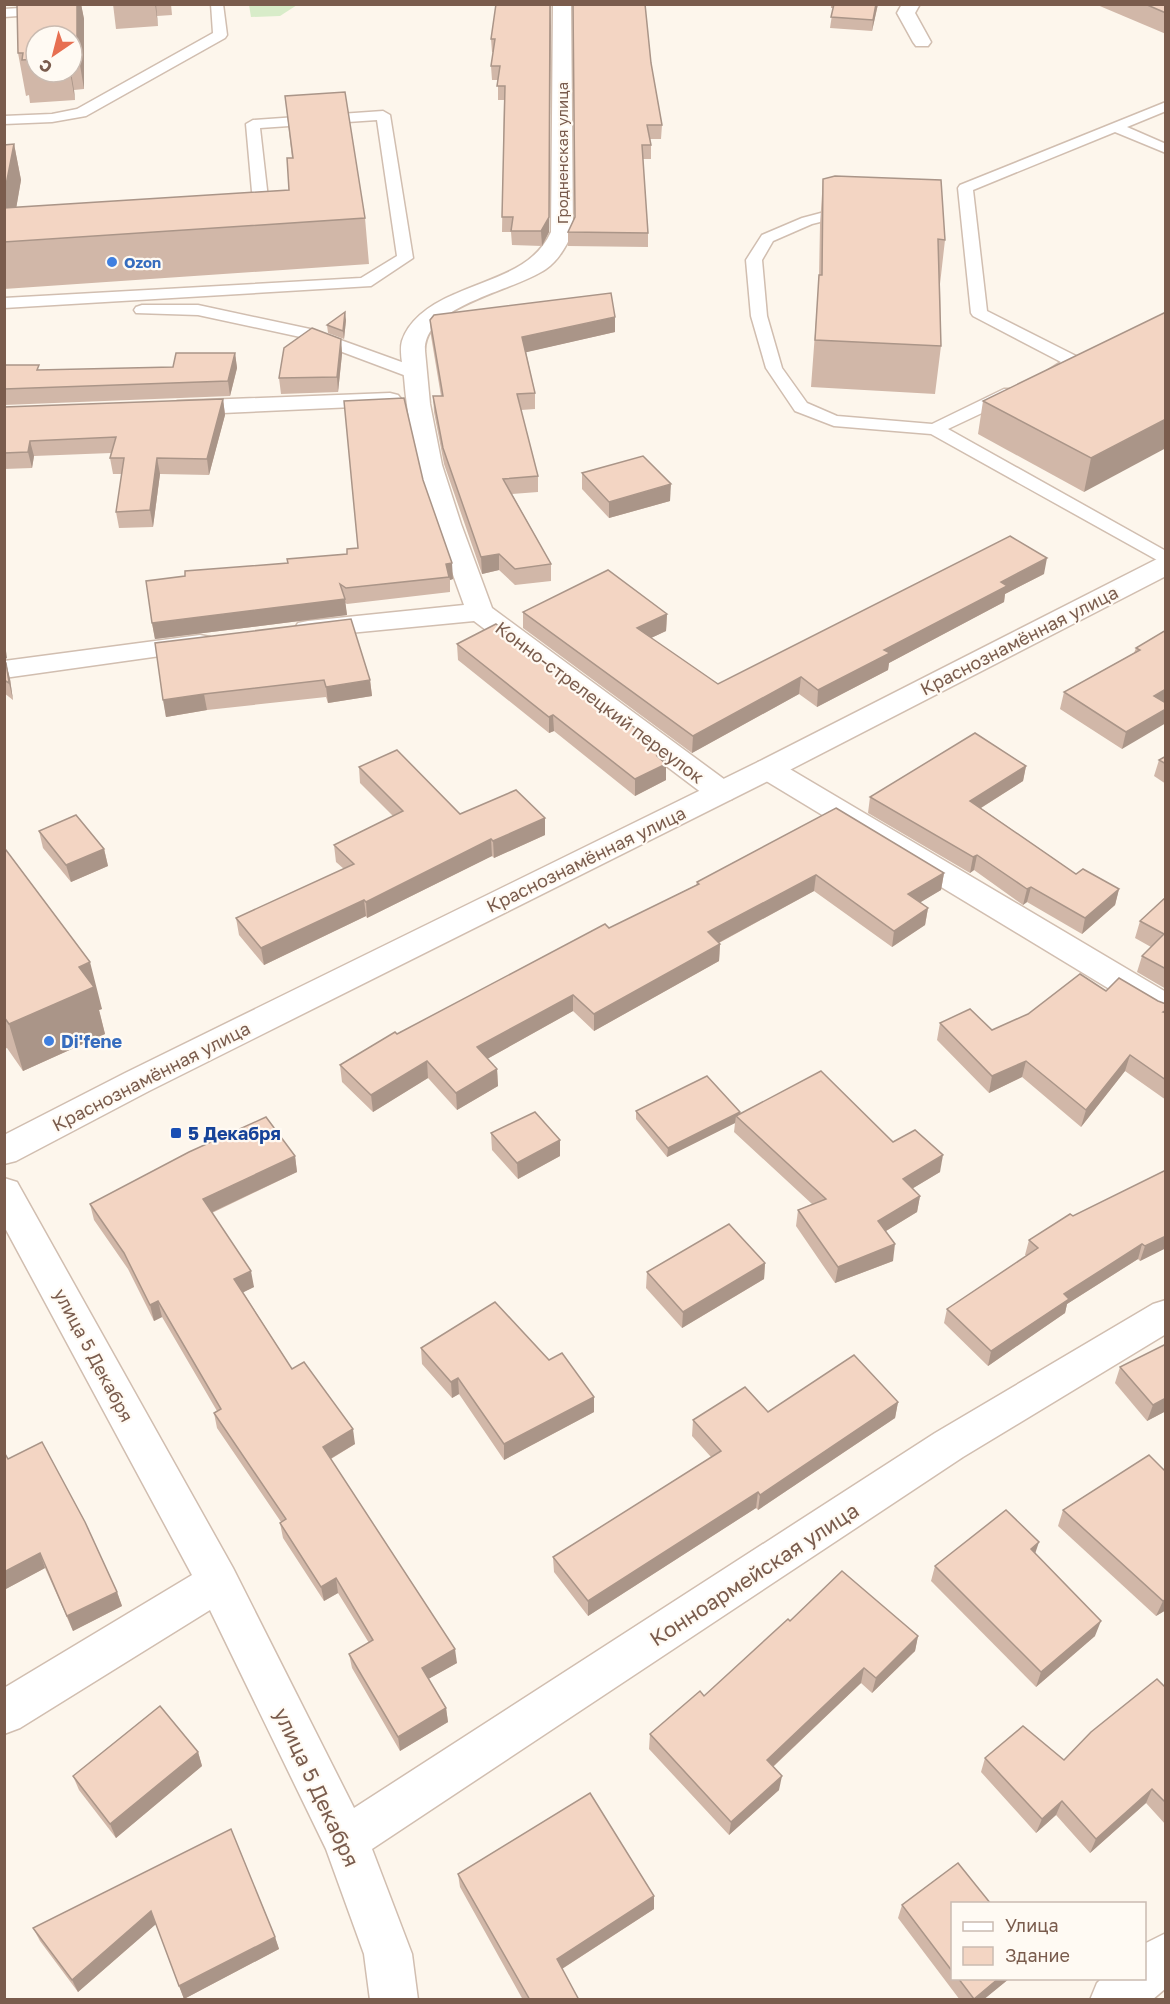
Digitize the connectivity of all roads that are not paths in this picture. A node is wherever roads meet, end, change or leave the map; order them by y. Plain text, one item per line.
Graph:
1 (74, 4) edge
2 (217, 4) edge
3 (562, 4) edge
4 (911, 4) edge
5 (4, 13) edge
6 (922, 42) dead end
7 (1166, 106) edge
8 (4, 120) edge
9 (1115, 127) junction
10 (1166, 149) edge
11 (867, 207) edge
12 (259, 232) edge
13 (266, 272) edge
14 (267, 288) junction
15 (4, 303) edge
16 (4, 311) edge
17 (415, 373) junction
18 (1042, 378) edge
19 (1021, 388) edge
20 (416, 399) junction
21 (158, 409) edge
22 (935, 429) junction
23 (1166, 559) edge
24 (1166, 565) edge
25 (480, 612) junction
26 (282, 632) edge
27 (223, 640) edge
28 (4, 670) edge
29 (768, 769) junction
30 (721, 792) junction
31 (1166, 1008) edge
32 (4, 1151) edge
33 (4, 1192) edge
34 (1166, 1315) edge
35 (218, 1582) junction
36 (4, 1713) edge
37 (346, 1840) junction
38 (1166, 1957) edge
39 (1146, 1973) edge
40 (1138, 1980) edge
41 (394, 2000) edge
42 (1114, 2000) edge

1 - 5 lane
2 - 8 lane
3 - 17 street, Гродненская улица
4 - 6 street
7 - 9 lane
9 - 10 lane
9 - 18 lane
11 - 22 lane
12 - 14 lane
13 - 14 lane
14 - 15 lane
16 - 17 lane
17 - 20 street, Гродненская улица
19 - 22 lane
20 - 21 street
20 - 25 street, Гродненская улица
22 - 23 lane
24 - 29 street, Краснознамённая улица
25 - 26 street
25 - 30 street, Конно-стрелецкий переулок
27 - 28 street
29 - 30 street, Краснознамённая улица
29 - 31 street
30 - 32 street, Краснознамённая улица
33 - 35 street, улица 5 Декабря
34 - 37 street, Конноармейская улица
35 - 36 street
35 - 37 street, улица 5 Декабря
37 - 41 street, улица 5 Декабря
38 - 39 street
40 - 42 street

